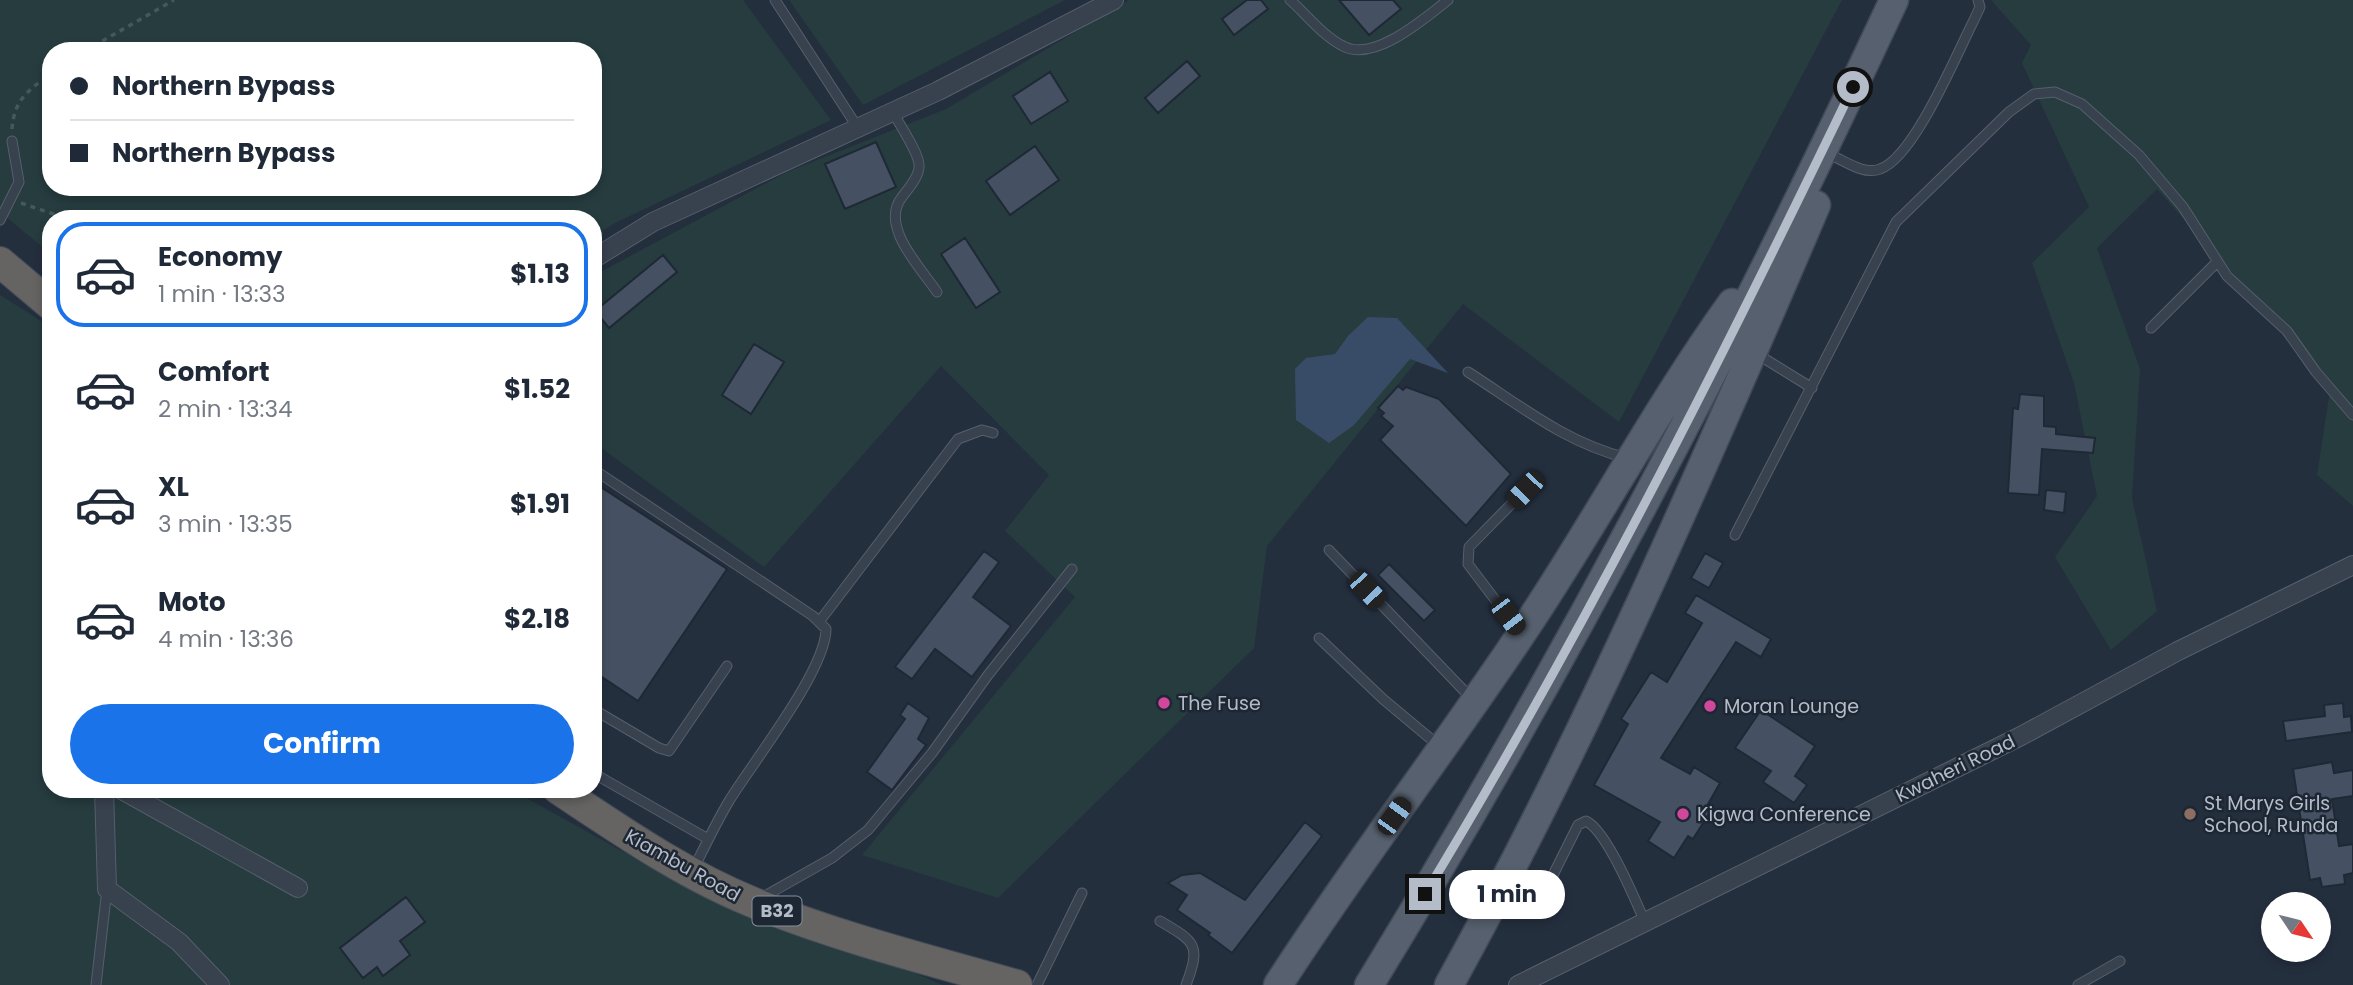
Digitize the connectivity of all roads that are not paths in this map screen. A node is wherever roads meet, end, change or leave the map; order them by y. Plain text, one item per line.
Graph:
1 (775, 0) edge
2 (1114, 0) edge
3 (1290, 0) edge
4 (1448, 0) edge
5 (1894, 0) edge
6 (1978, 0) edge
7 (1865, 63) junction
8 (892, 112) junction
9 (858, 128) junction
10 (12, 141) road end
11 (1835, 157) junction
12 (0, 220) edge
13 (1784, 229) junction
14 (602, 253) edge
15 (2217, 261) junction
16 (5, 271) edge
17 (937, 292) dead end
18 (42, 298) edge
19 (2151, 328) dead end
20 (1753, 351) junction
21 (1468, 372) dead end
22 (1812, 388) junction
23 (2353, 415) edge
24 (993, 433) dead end
25 (1632, 460) junction
26 (602, 475) edge
27 (1525, 490) dead end
28 (1735, 535) dead end
29 (1329, 550) dead end
30 (2353, 565) edge
31 (1072, 569) dead end
32 (819, 622) junction
33 (1521, 634) junction
34 (1319, 638) dead end
35 (727, 666) dead end
36 (1475, 703) junction
37 (602, 714) edge
38 (1442, 749) junction
39 (602, 778) edge
40 (104, 798) edge
41 (136, 798) edge
42 (572, 798) edge
43 (708, 839) junction
44 (692, 872) junction
45 (1550, 881) dead end
46 (298, 888) dead end
47 (107, 889) junction
48 (1082, 893) dead end
49 (751, 902) junction
50 (1160, 921) dead end
51 (1645, 922) junction
52 (2120, 961) dead end
53 (96, 985) edge
54 (220, 985) edge
55 (1017, 985) edge
56 (1037, 985) edge
57 (1186, 985) edge
58 (1278, 985) edge
59 (1369, 985) edge
60 (1449, 985) edge
61 (1518, 985) edge
62 (2078, 985) edge

1 - 9 lane
2 - 8 street
3 - 4 lane
5 - 7 main road
6 - 11 lane
7 - 11 main road
7 - 13 main road
8 - 9 street
8 - 17 lane
9 - 14 street
10 - 12 lane
11 - 20 main road
13 - 25 main road
13 - 59 main road
15 - 19 lane
15 - 22 lane
15 - 23 lane
16 - 18 highway
20 - 22 lane
20 - 60 main road
21 - 25 lane
22 - 28 lane
24 - 32 lane
25 - 33 main road
26 - 32 lane
27 - 33 lane
29 - 36 lane
30 - 51 street, Kwaheri Road
31 - 49 lane
32 - 43 lane
33 - 36 main road
34 - 38 lane
35 - 37 lane
36 - 38 main road
38 - 58 main road
39 - 43 lane
40 - 47 street
41 - 46 street
42 - 44 highway, Kiambu Road / B32
43 - 44 lane
44 - 49 highway, Kiambu Road / B32
45 - 51 lane
47 - 53 lane
47 - 54 street
48 - 56 lane
49 - 55 highway, Kiambu Road / B32
50 - 57 lane
51 - 61 street, Kwaheri Road
52 - 62 lane

